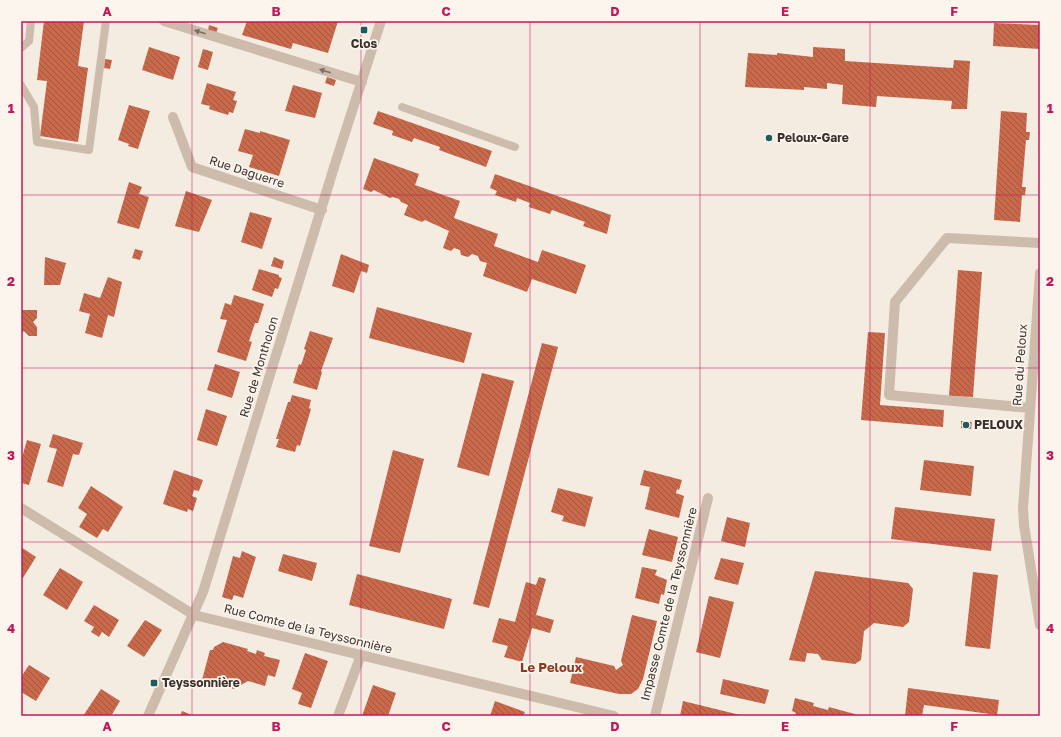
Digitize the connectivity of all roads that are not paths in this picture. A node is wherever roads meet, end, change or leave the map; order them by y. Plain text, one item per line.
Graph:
1 (31, 21) edge
2 (106, 21) edge
3 (164, 21) edge
4 (381, 21) edge
5 (21, 48) edge
6 (362, 82) junction
7 (21, 85) edge
8 (402, 107) dead end
9 (173, 117) dead end
10 (515, 147) dead end
11 (322, 210) junction
12 (1040, 243) edge
13 (1040, 273) edge
14 (1030, 408) junction
15 (708, 498) dead end
16 (21, 508) edge
17 (194, 615) junction
18 (1040, 625) edge
19 (361, 655) junction
20 (148, 716) edge
21 (338, 716) edge
22 (614, 716) edge
23 (655, 716) edge

1 - 5 lane
2 - 7 lane
6 -> 3 street
4 - 6 street, Rue de Montholon
6 - 11 street, Rue de Montholon
8 - 10 lane
9 - 11 street, Rue Daguerre
11 - 17 street, Rue de Montholon
12 - 14 street
13 - 14 street, Rue du Peloux
14 - 18 street, Rue du Peloux
15 - 23 street, Impasse Comte de la Teyssonnière
16 - 17 street, Rue Comte de la Teyssonnière
17 - 19 street, Rue Comte de la Teyssonnière
17 - 20 street, Rue de Montholon
19 - 21 street
19 - 22 street, Rue Comte de la Teyssonnière

